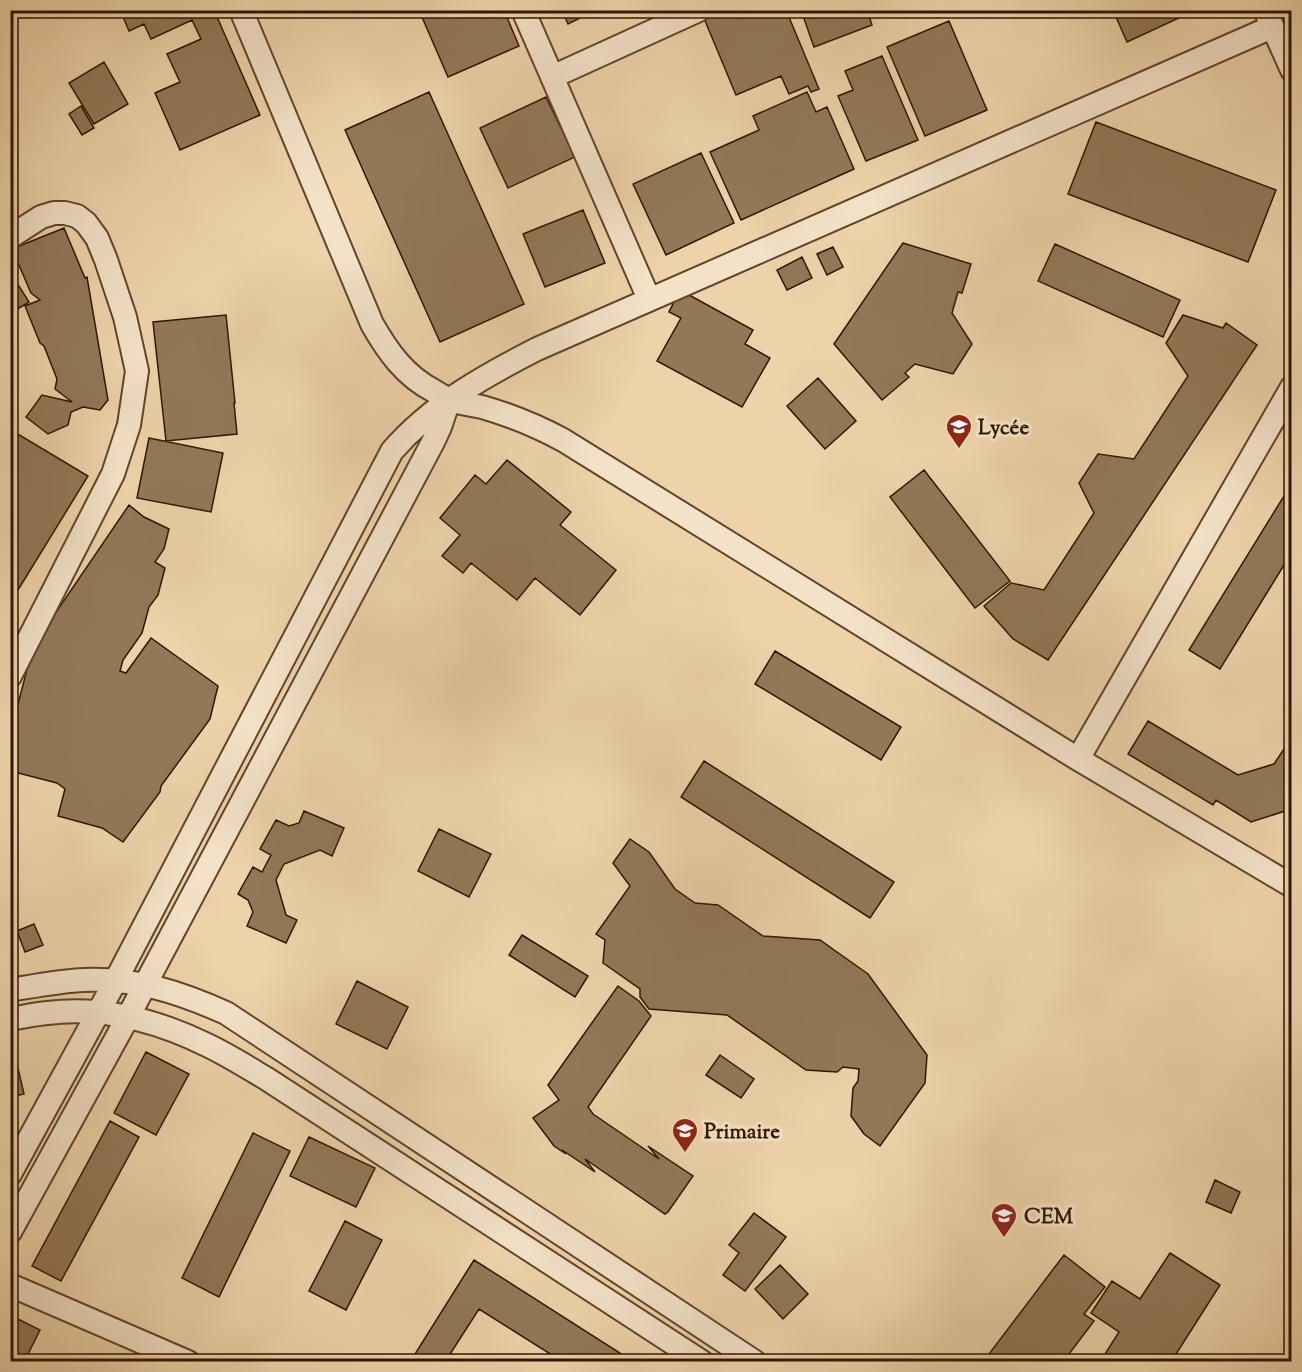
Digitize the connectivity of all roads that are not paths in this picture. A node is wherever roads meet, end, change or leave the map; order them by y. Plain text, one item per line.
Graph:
1 (241, 10) edge
2 (523, 10) edge
3 (699, 10) edge
4 (1269, 19) edge
5 (1292, 70) edge
6 (552, 77) junction
7 (10, 237) edge
8 (649, 299) junction
9 (1292, 387) edge
10 (449, 400) junction
11 (10, 676) edge
12 (1078, 759) junction
13 (1292, 886) edge
14 (116, 980) junction
15 (145, 984) junction
16 (10, 990) edge
17 (97, 1013) junction
18 (128, 1017) junction
19 (10, 1019) edge
20 (10, 1174) edge
21 (10, 1232) edge
22 (10, 1285) edge
23 (188, 1362) edge
24 (702, 1362) edge
25 (755, 1362) edge

1 - 10 street
2 - 6 street
3 - 6 street
4 - 5 street
4 - 8 street
6 - 8 street
7 - 11 street
8 - 10 street
9 - 12 street
10 - 12 street
10 - 14 street
10 - 15 street
12 - 13 street
14 - 15 street
14 - 16 street
14 - 17 street
15 - 18 street
15 - 25 street
17 - 18 street
17 - 19 street
17 - 20 street
18 - 21 street
18 - 24 street
22 - 23 street

